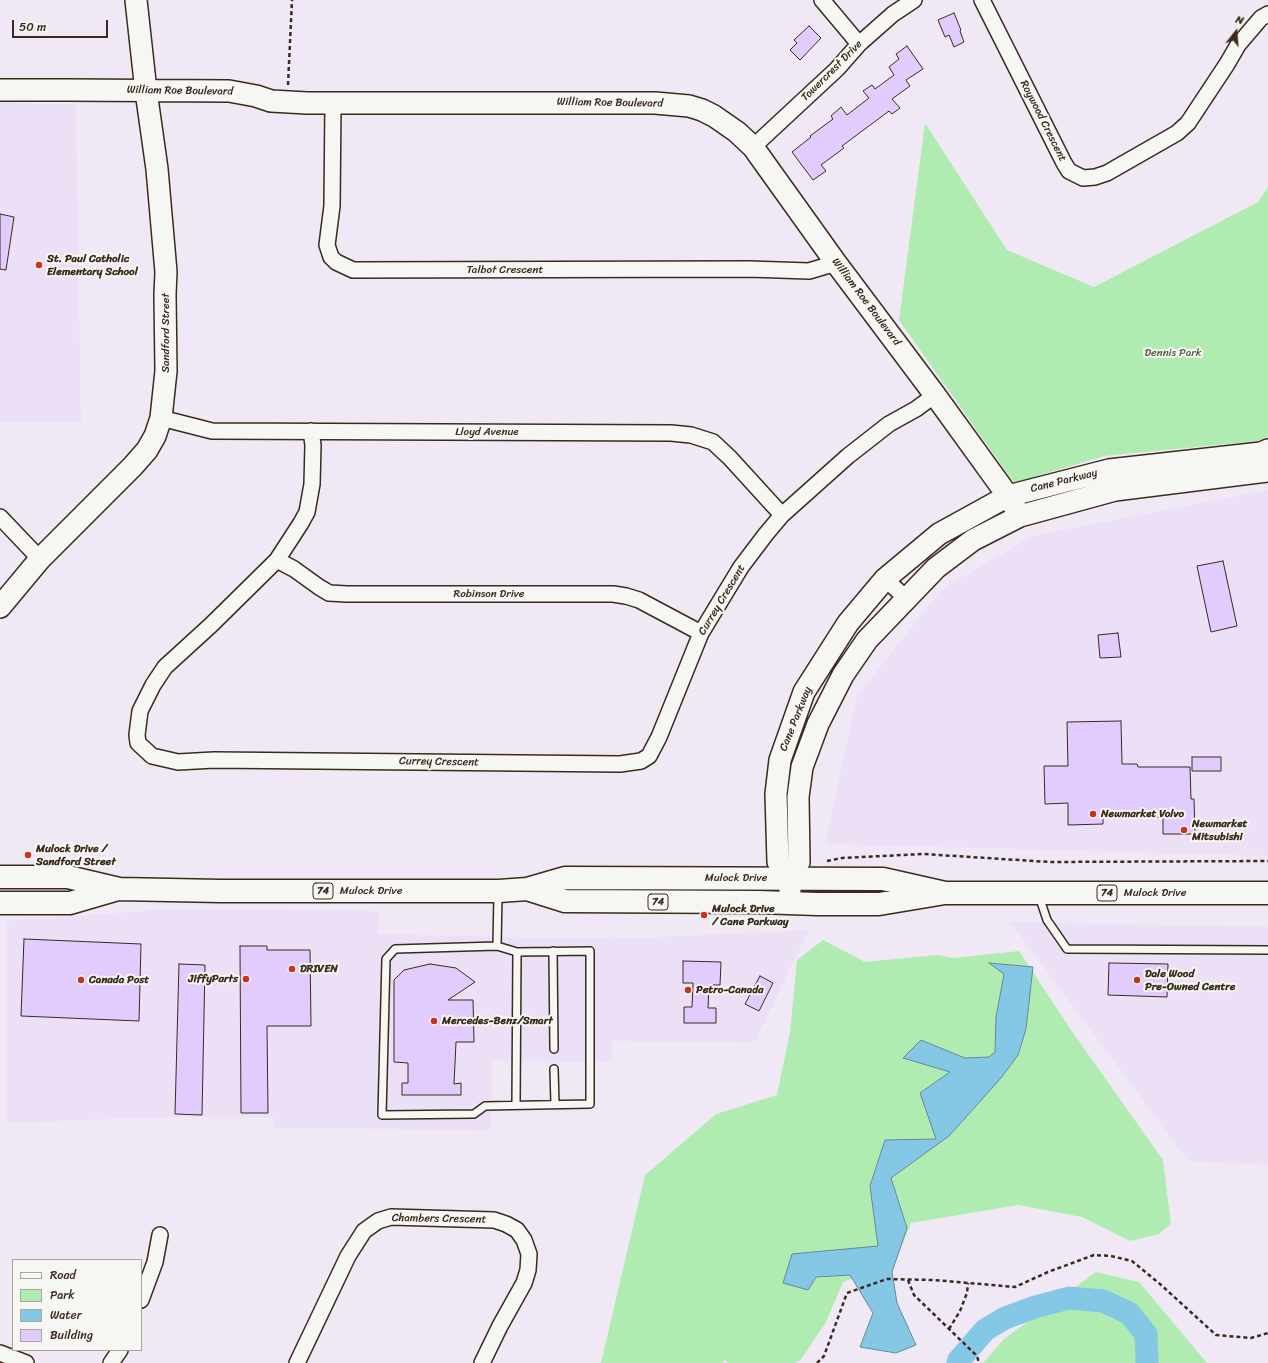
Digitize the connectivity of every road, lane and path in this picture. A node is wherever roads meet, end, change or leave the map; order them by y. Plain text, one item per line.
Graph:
1 (136, 0) edge
2 (292, 0) edge
3 (822, 0) edge
4 (914, 0) edge
5 (982, 0) edge
6 (1268, 14) edge
7 (859, 44) junction
8 (0, 90) edge
9 (146, 91) junction
10 (287, 102) junction
11 (333, 103) junction
12 (752, 147) junction
13 (836, 263) junction
14 (935, 395) junction
15 (161, 418) junction
16 (311, 431) junction
17 (1268, 450) edge
18 (1268, 472) edge
19 (1008, 496) junction
20 (782, 515) junction
21 (1020, 516) junction
22 (0, 517) edge
23 (40, 559) junction
24 (277, 560) junction
25 (885, 579) junction
26 (907, 599) junction
27 (0, 607) edge
28 (701, 633) junction
29 (823, 861) dead end
30 (1268, 861) edge
31 (0, 877) edge
32 (790, 878) junction
33 (119, 889) junction
34 (527, 889) junction
35 (499, 891) junction
36 (945, 892) junction
37 (1038, 893) junction
38 (1268, 893) edge
39 (0, 903) edge
40 (790, 903) junction
41 (497, 946) junction
42 (1268, 950) edge
43 (553, 951) junction
44 (517, 952) junction
45 (554, 1050) dead end
46 (554, 1069) dead end
47 (555, 1104) junction
48 (516, 1105) junction
49 (160, 1235) dead end
50 (908, 1280) junction
51 (968, 1283) junction
52 (142, 1297) edge
53 (950, 1329) junction
54 (1268, 1333) edge
55 (119, 1351) edge
56 (0, 1353) edge
57 (26, 1363) edge
58 (111, 1363) edge
59 (297, 1363) edge
60 (482, 1363) edge
61 (817, 1363) edge
62 (979, 1363) edge

1 - 9 street, Sandford Street
2 - 10 path
3 - 7 street
4 - 7 street, Towercrest Drive
5 - 6 street, Roywood Crescent
7 - 12 street, Towercrest Drive
8 - 9 street, William Roe Boulevard
9 - 10 street, William Roe Boulevard
9 - 15 street, Sandford Street
10 - 11 street, William Roe Boulevard
11 - 12 street, William Roe Boulevard
11 - 13 street, Talbot Crescent
12 - 13 street, William Roe Boulevard
13 - 14 street, William Roe Boulevard
14 - 19 street, William Roe Boulevard
14 - 20 street, Currey Crescent
15 - 16 street, Lloyd Avenue
15 - 23 street, Sandford Street
16 - 20 street, Lloyd Avenue
16 - 24 street, Currey Crescent
17 - 19 street, Cane Parkway
18 - 21 street, Cane Parkway
19 - 21 street, William Roe Boulevard
19 - 25 street, Cane Parkway
20 - 28 street, Currey Crescent
21 - 26 street, Cane Parkway
22 - 23 street
23 - 27 street, Sandford Street
24 - 28 street, Robinson Drive
24 - 28 street, Currey Crescent
25 - 26 street
25 - 32 street, Cane Parkway
26 - 32 street, Cane Parkway
29 - 30 path
31 - 33 main road, Mulock Drive / 74
32 - 34 main road, Mulock Drive / 74
32 - 36 main road, Mulock Drive / 74
32 - 40 street, Cane Parkway
33 - 35 main road, Mulock Drive / 74
33 - 39 main road, Mulock Drive / 74
34 - 35 main road, Mulock Drive / 74
34 - 40 main road, Mulock Drive / 74
35 - 41 lane
36 - 37 main road, Mulock Drive / 74
36 - 40 main road, Mulock Drive / 74
37 - 38 main road, Mulock Drive / 74
37 - 42 lane
41 - 44 lane
41 - 48 lane
43 - 44 lane
43 - 45 lane
43 - 47 lane
44 - 48 lane
46 - 47 lane
47 - 48 lane
49 - 52 street
50 - 51 path
50 - 53 path
50 - 61 path
51 - 53 path
51 - 54 path
53 - 62 path
55 - 58 street
56 - 57 street
59 - 60 street, Chambers Crescent

